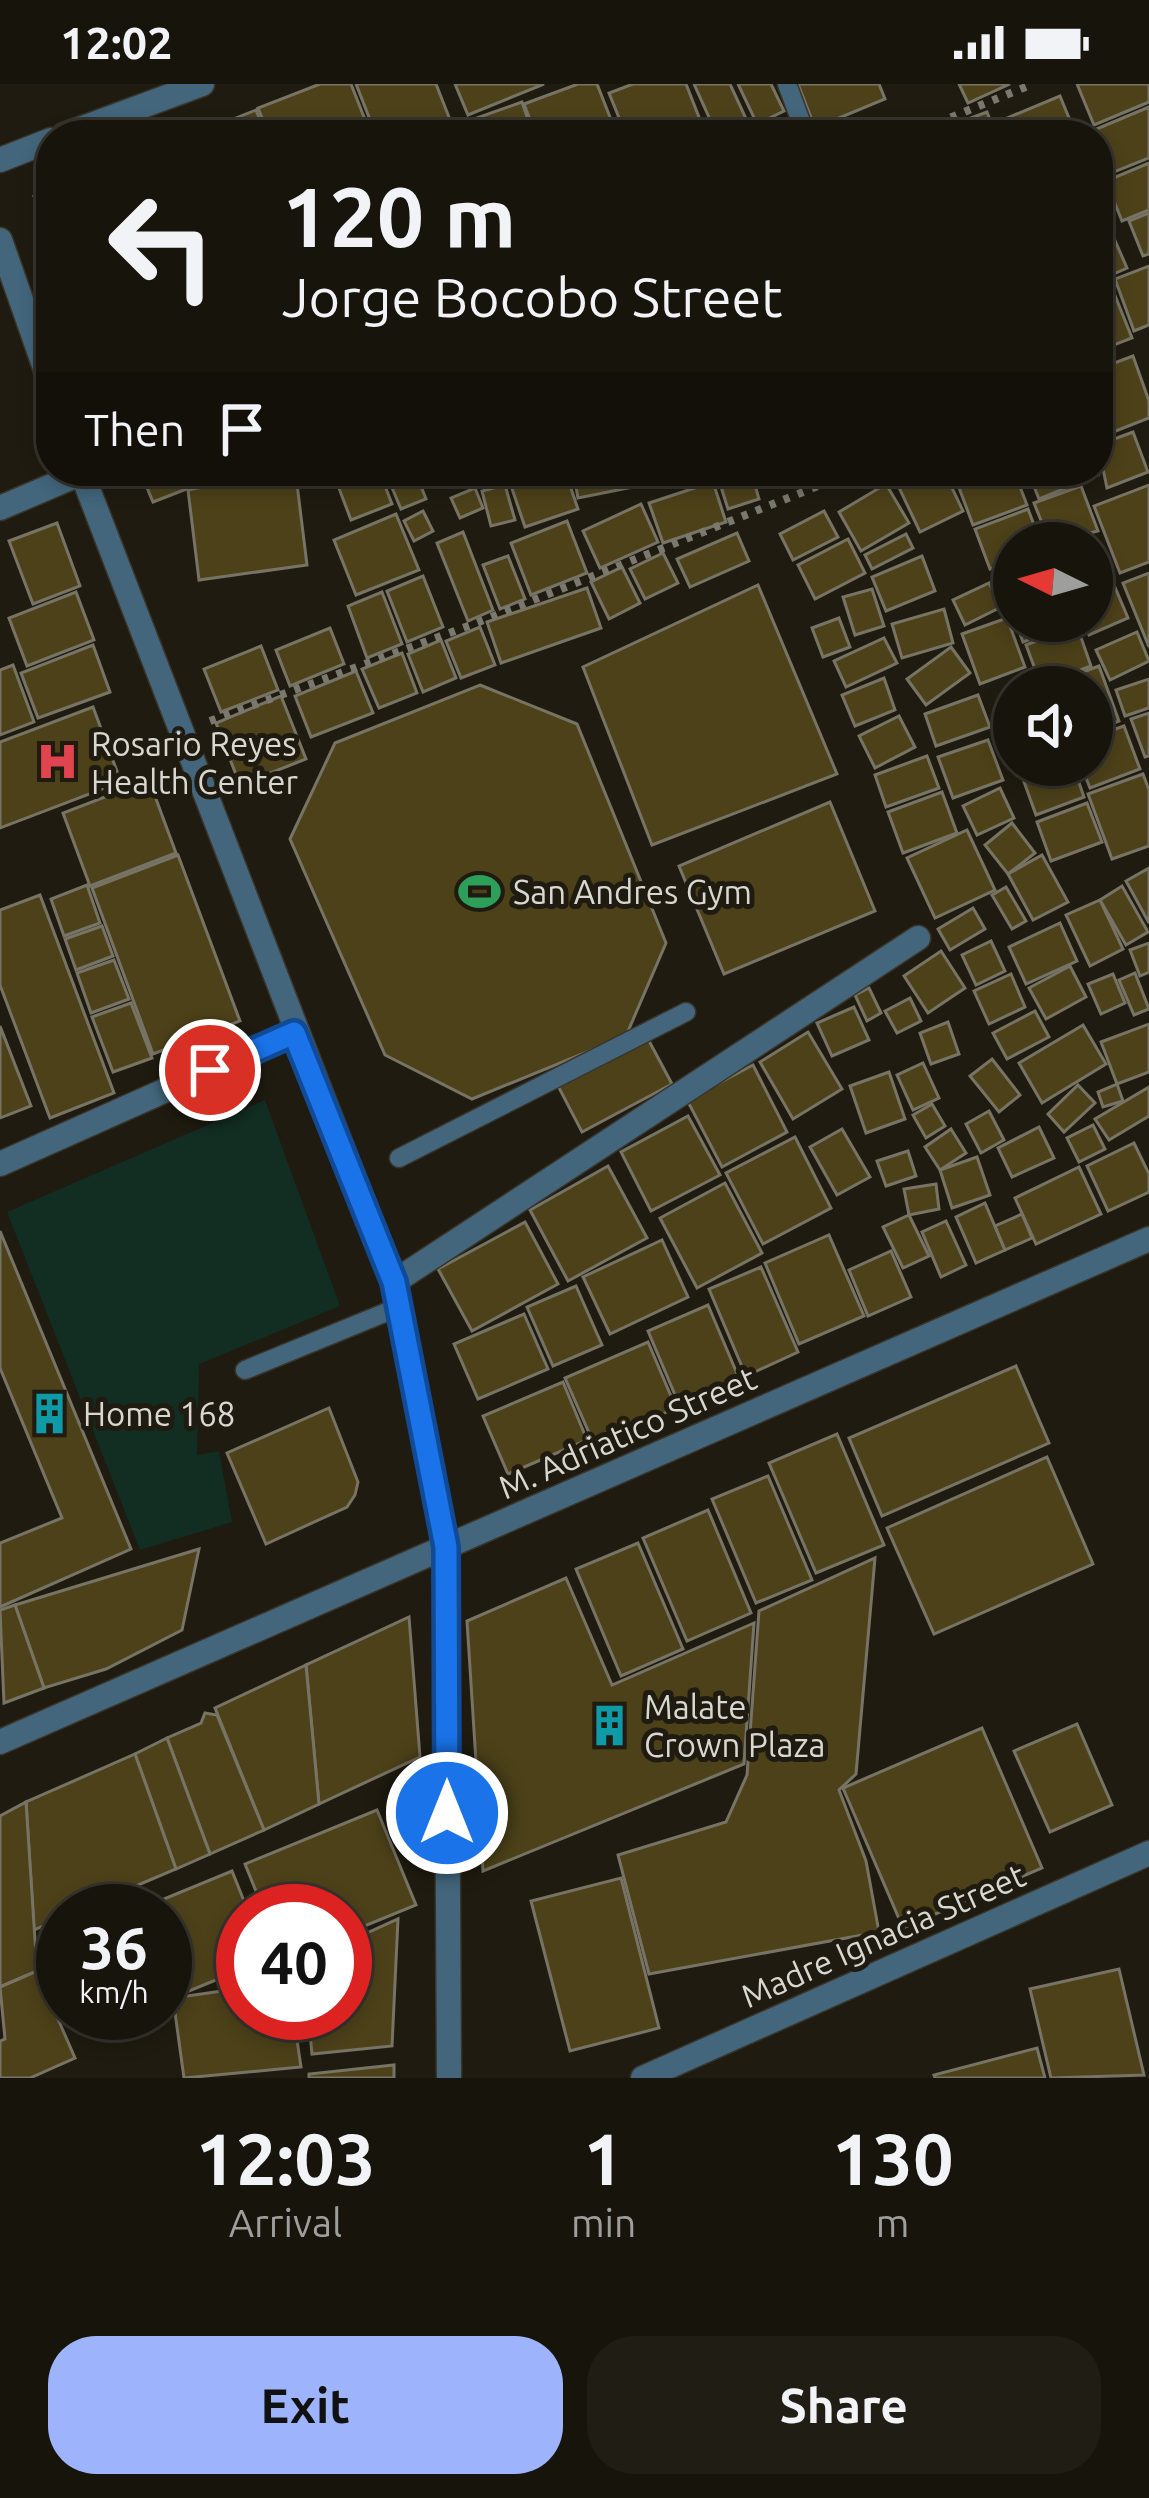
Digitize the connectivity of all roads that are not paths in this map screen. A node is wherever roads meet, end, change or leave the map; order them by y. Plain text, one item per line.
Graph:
1 (202, 84) edge
2 (787, 84) edge
3 (105, 120) edge
4 (800, 120) edge
5 (36, 146) edge
6 (0, 160) edge
7 (0, 240) edge
8 (36, 342) edge
9 (50, 486) edge
10 (87, 486) edge
11 (0, 508) edge
12 (918, 938) dead end
13 (686, 1012) dead end
14 (294, 1033) junction
15 (399, 1159) dead end
16 (0, 1164) edge
17 (1149, 1239) edge
18 (396, 1294) junction
19 (245, 1370) dead end
20 (446, 1547) junction
21 (0, 1742) edge
22 (1149, 1853) edge
23 (449, 2078) edge
24 (643, 2078) edge

1 - 3 street
2 - 4 lane
5 - 6 street
7 - 8 street
9 - 11 street
10 - 14 street
12 - 18 street
13 - 15 lane
14 - 16 street
14 - 18 street
17 - 20 street, M. Adriatico Street
18 - 19 lane
18 - 20 street
20 - 21 street, M. Adriatico Street
20 - 23 street
22 - 24 street, Madre Ignacia Street

